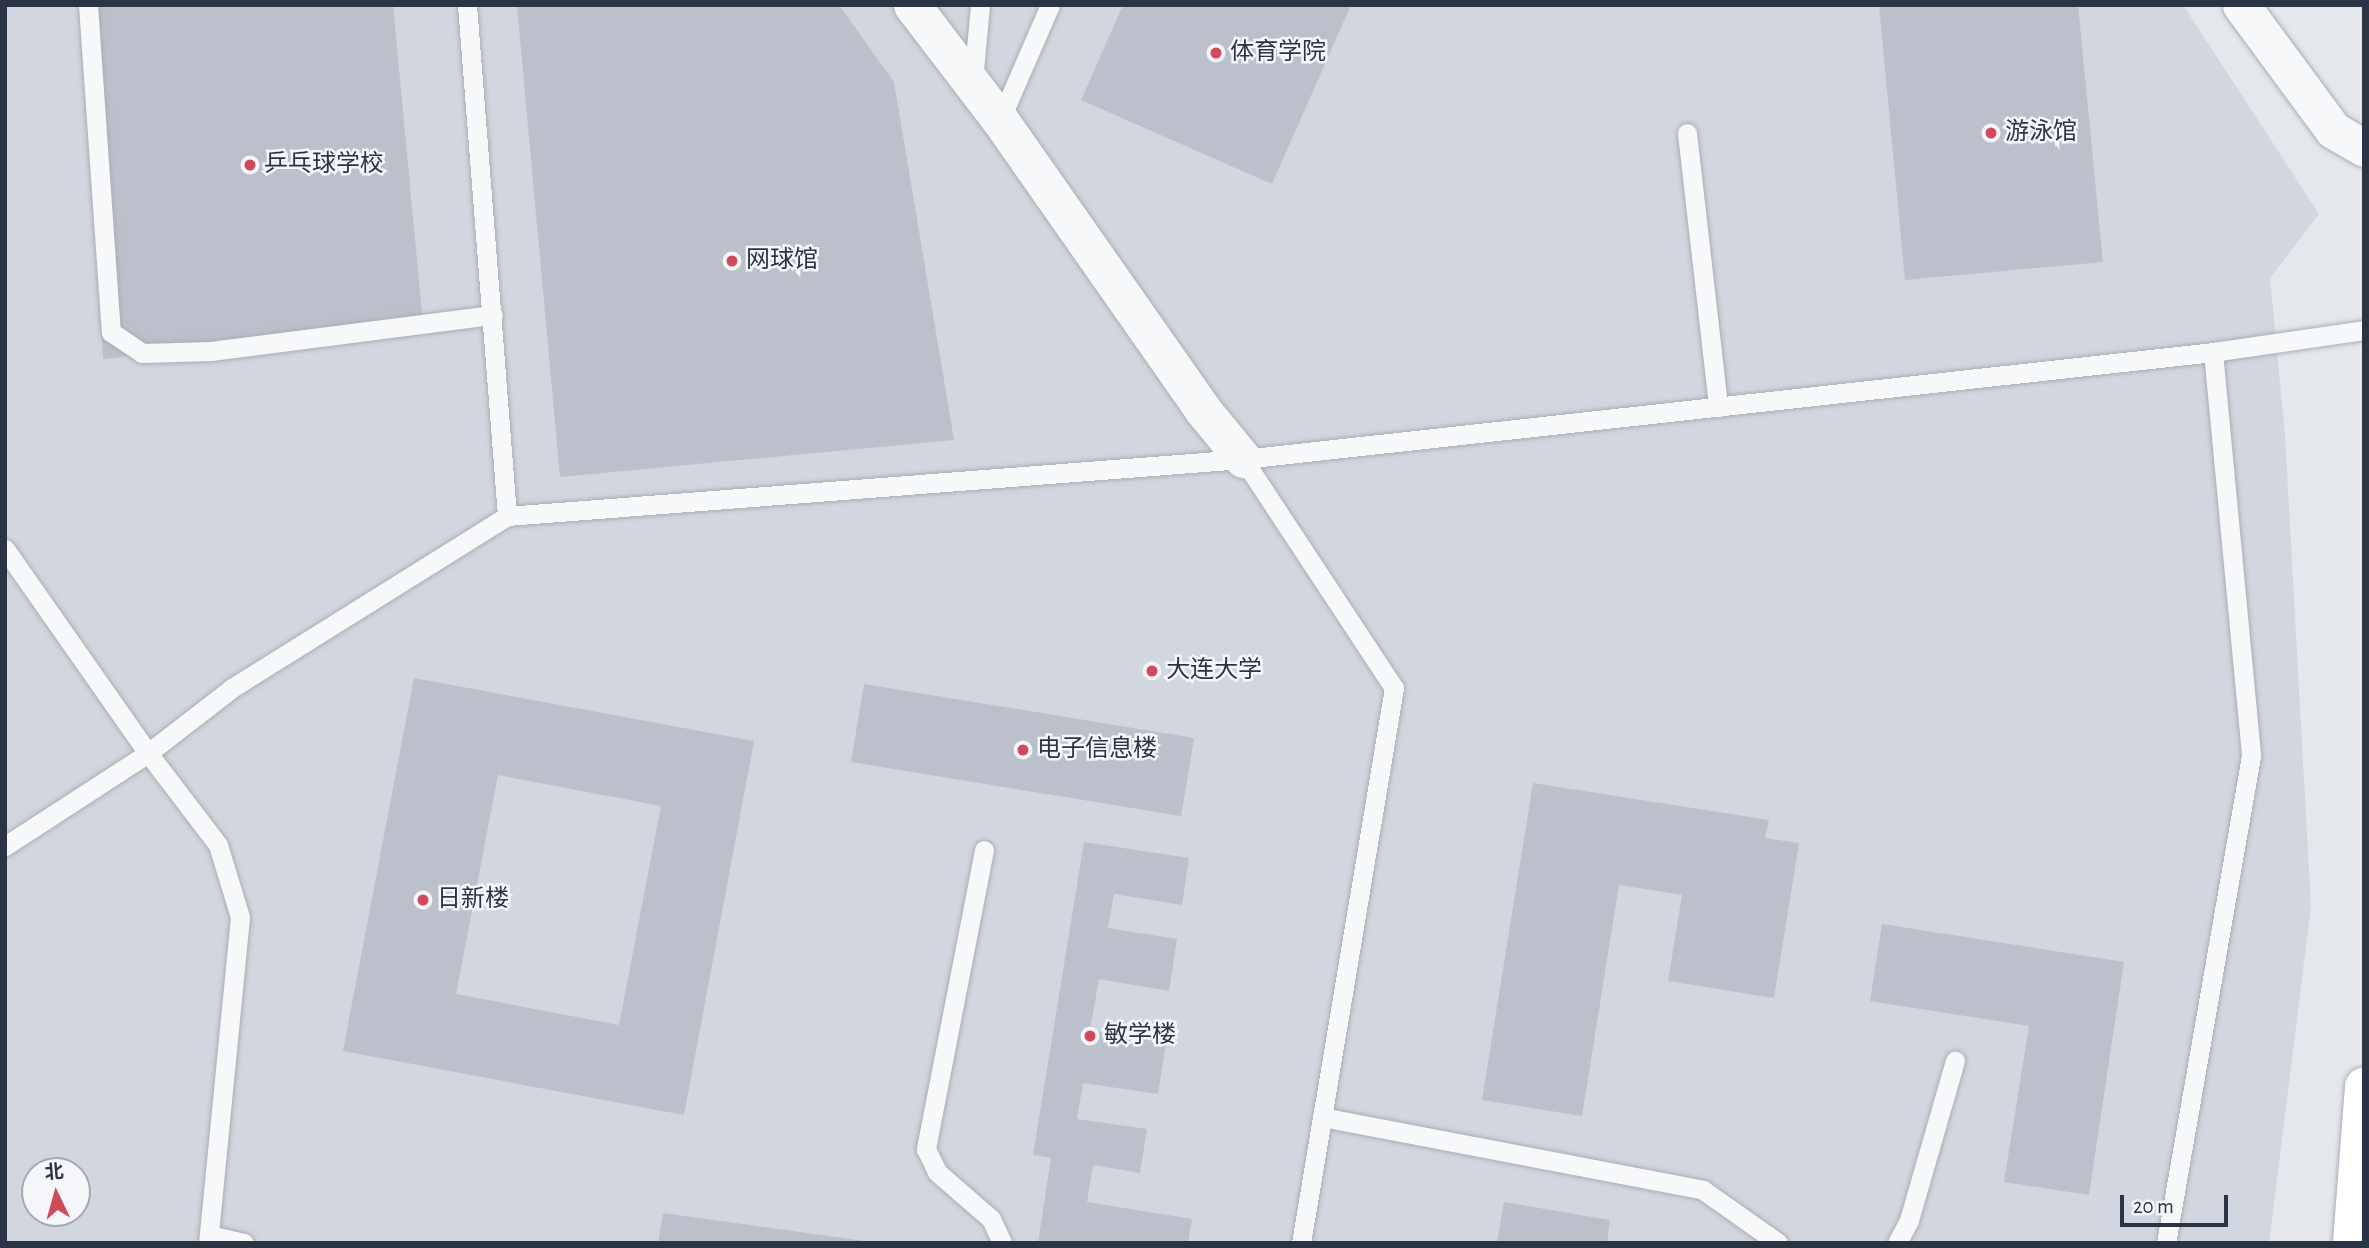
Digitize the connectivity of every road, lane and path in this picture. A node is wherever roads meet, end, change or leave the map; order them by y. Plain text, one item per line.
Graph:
1 (88, 5) edge
2 (467, 5) edge
3 (912, 5) edge
4 (980, 5) edge
5 (1050, 5) edge
6 (2241, 5) edge
7 (973, 83) junction
8 (1000, 120) junction
9 (1687, 133) dead end
10 (2364, 148) edge
11 (494, 315) junction
12 (2364, 330) edge
13 (2214, 352) junction
14 (1718, 407) junction
15 (1243, 459) junction
16 (507, 516) junction
17 (5, 549) edge
18 (148, 753) junction
19 (5, 846) edge
20 (984, 850) dead end
21 (1955, 1061) dead end
22 (2364, 1086) edge
23 (1322, 1117) junction
24 (208, 1239) edge
25 (244, 1243) edge
26 (1002, 1243) edge
27 (1301, 1243) edge
28 (1778, 1243) edge
29 (1897, 1243) edge
30 (2166, 1243) edge
31 (2352, 1243) edge

1 - 11 lane
2 - 11 lane
3 - 7 street
4 - 7 lane
5 - 8 lane
6 - 10 street
7 - 8 street
8 - 15 street
9 - 14 lane
11 - 16 lane
12 - 13 lane
13 - 14 lane
13 - 30 lane
14 - 15 lane
15 - 16 lane
15 - 23 lane
16 - 18 lane
17 - 18 lane
18 - 19 lane
18 - 24 lane
20 - 26 lane
21 - 29 lane
22 - 31 main road
23 - 27 lane
23 - 28 lane
24 - 25 lane

